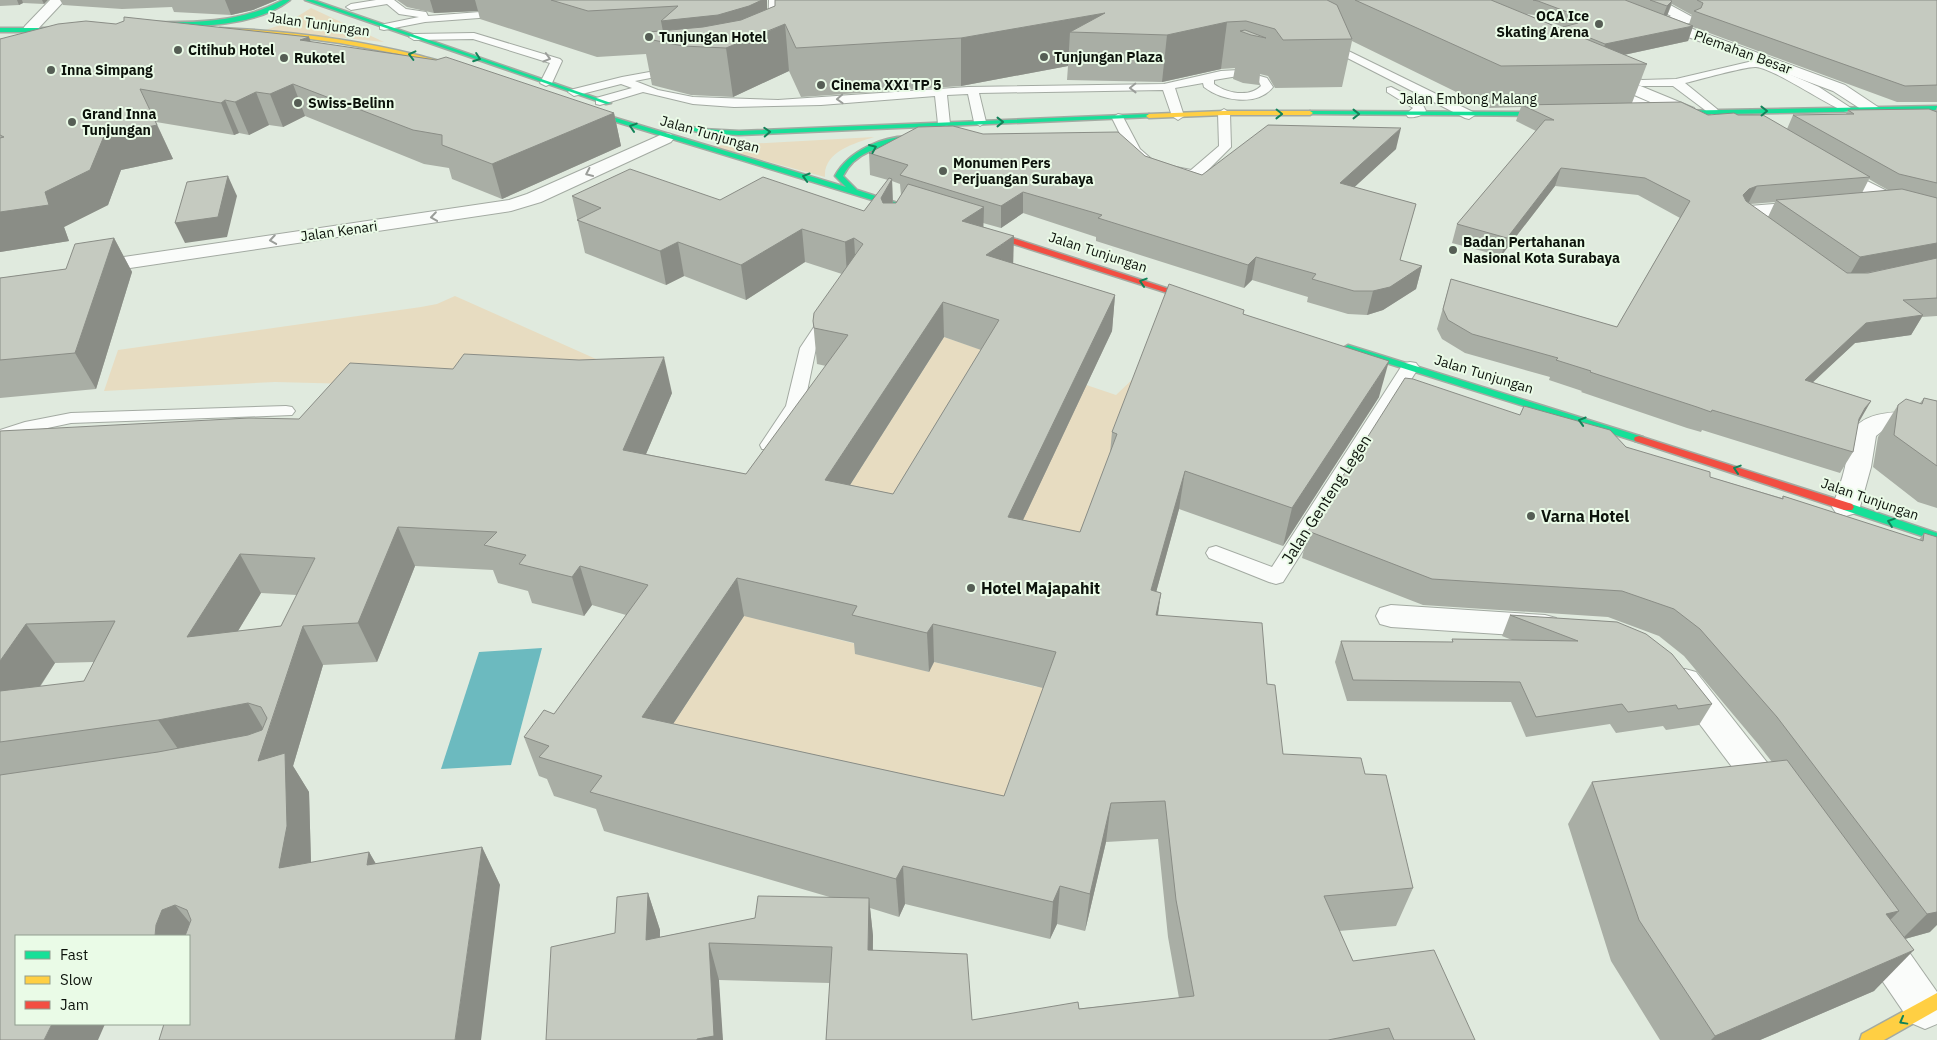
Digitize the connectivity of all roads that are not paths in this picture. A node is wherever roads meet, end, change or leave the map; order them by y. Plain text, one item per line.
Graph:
1 (58, 0) edge
2 (287, 0) edge
3 (308, 0) edge
4 (339, 0) edge
5 (388, 0) edge
6 (774, 0) edge
7 (1650, 0) edge
8 (351, 7) junction
9 (517, 12) dead end
10 (361, 18) junction
11 (425, 19) junction
12 (1657, 24) edge
13 (384, 27) junction
14 (89, 28) edge
15 (30, 29) junction
16 (0, 30) edge
17 (414, 37) junction
18 (1312, 37) edge
19 (775, 48) edge
20 (1757, 63) junction
21 (692, 68) edge
22 (1591, 71) junction
23 (467, 72) edge
24 (1209, 78) junction
25 (622, 80) junction
26 (1676, 82) junction
27 (546, 83) junction
28 (1164, 87) junction
29 (1383, 87) dead end
30 (640, 89) junction
31 (973, 91) junction
32 (574, 92) junction
33 (940, 92) junction
34 (1243, 95) junction
35 (600, 101) junction
36 (563, 104) edge
37 (618, 107) dead end
38 (1937, 108) edge
39 (1873, 109) junction
40 (1904, 109) junction
41 (1848, 110) junction
42 (1737, 111) junction
43 (1663, 112) junction
44 (1688, 112) junction
45 (1713, 112) junction
46 (1224, 113) junction
47 (1246, 113) junction
48 (1634, 113) edge
49 (1412, 114) junction
50 (1566, 114) edge
51 (1469, 115) junction
52 (1178, 116) junction
53 (1114, 118) junction
54 (980, 122) junction
55 (944, 124) junction
56 (1937, 126) edge
57 (1762, 127) edge
58 (664, 130) junction
59 (952, 136) edge
60 (923, 138) edge
61 (1816, 159) edge
62 (853, 190) junction
63 (1891, 200) junction
64 (1853, 204) edge
65 (905, 206) junction
66 (1825, 206) edge
67 (1937, 211) edge
68 (943, 218) edge
69 (895, 223) edge
70 (971, 228) edge
71 (1783, 242) edge
72 (78, 274) edge
73 (839, 301) edge
74 (1216, 306) edge
75 (1338, 345) edge
76 (1410, 366) junction
77 (286, 411) dead end
78 (1937, 419) edge
79 (0, 436) edge
80 (760, 458) edge
81 (1846, 507) junction
82 (1937, 537) edge
83 (1216, 553) dead end
84 (1391, 616) dead end
85 (1568, 628) edge
86 (1667, 660) edge
87 (1790, 818) edge
88 (1857, 911) edge
89 (1931, 1005) edge
90 (1868, 1040) edge

1 - 15 street
23 -> 2 main road, Jalan Tunjungan
3 - 10 main road, Jalan Tunjungan
4 - 8 main road
5 - 8 lane
5 - 11 lane
6 - 19 lane
7 - 39 street, Plemahan Besar
8 - 10 main road
9 - 11 lane
10 - 13 main road, Jalan Tunjungan
11 - 13 lane
12 - 20 lane
13 - 17 main road, Jalan Tunjungan
14 - 15 main road
15 - 16 main road
17 -> 27 main road, Jalan Tunjungan
17 -> 27 lane
18 - 51 lane
20 - 26 lane
20 - 41 lane
21 - 25 lane
22 - 26 lane
22 - 43 lane
22 - 44 street
24 - 28 lane
24 - 34 lane
24 - 34 lane
25 - 30 lane
25 - 32 lane
26 - 45 lane
27 - 32 main road, Jalan Tunjungan
28 -> 31 lane
28 - 52 lane
29 - 49 lane
33 -> 30 lane
30 - 35 lane
31 - 33 lane
31 - 54 lane
32 - 35 main road, Jalan Tunjungan
33 - 55 lane
34 - 47 lane
35 - 37 main road, Jalan Tunjungan
58 -> 36 main road, Jalan Tunjungan
38 - 40 main road
39 - 40 main road
39 - 41 main road
40 - 56 street
42 -> 41 main road
42 - 45 main road
42 - 57 street
43 - 44 main road
43 - 48 main road
44 - 45 main road
46 - 47 main road, Jalan Embong Malang
46 - 52 main road, Jalan Embong Malang
46 - 53 lane
47 -> 49 main road, Jalan Embong Malang
49 - 51 main road, Jalan Embong Malang
50 - 51 main road, Jalan Embong Malang
52 - 53 main road, Jalan Tunjungan
54 -> 53 main road, Jalan Tunjungan
53 - 59 main road
54 - 55 main road, Jalan Tunjungan
58 -> 55 main road, Jalan Tunjungan
62 -> 58 main road, Jalan Tunjungan
58 -> 72 street, Jalan Kenari
62 -> 60 main road
61 - 63 street
62 - 65 main road, Jalan Tunjungan
63 - 64 street
63 - 67 street
65 - 68 main road, Jalan Tunjungan
65 - 69 lane
66 - 71 street
74 -> 70 main road, Jalan Tunjungan
73 - 80 lane
75 - 76 main road, Jalan Tunjungan
81 -> 76 main road, Jalan Tunjungan
76 - 83 lane, Jalan Genteng Legen
77 - 79 lane
78 - 81 street
82 -> 81 main road, Jalan Tunjungan
84 - 85 street
86 - 87 street
88 - 89 street
89 -> 90 main road

